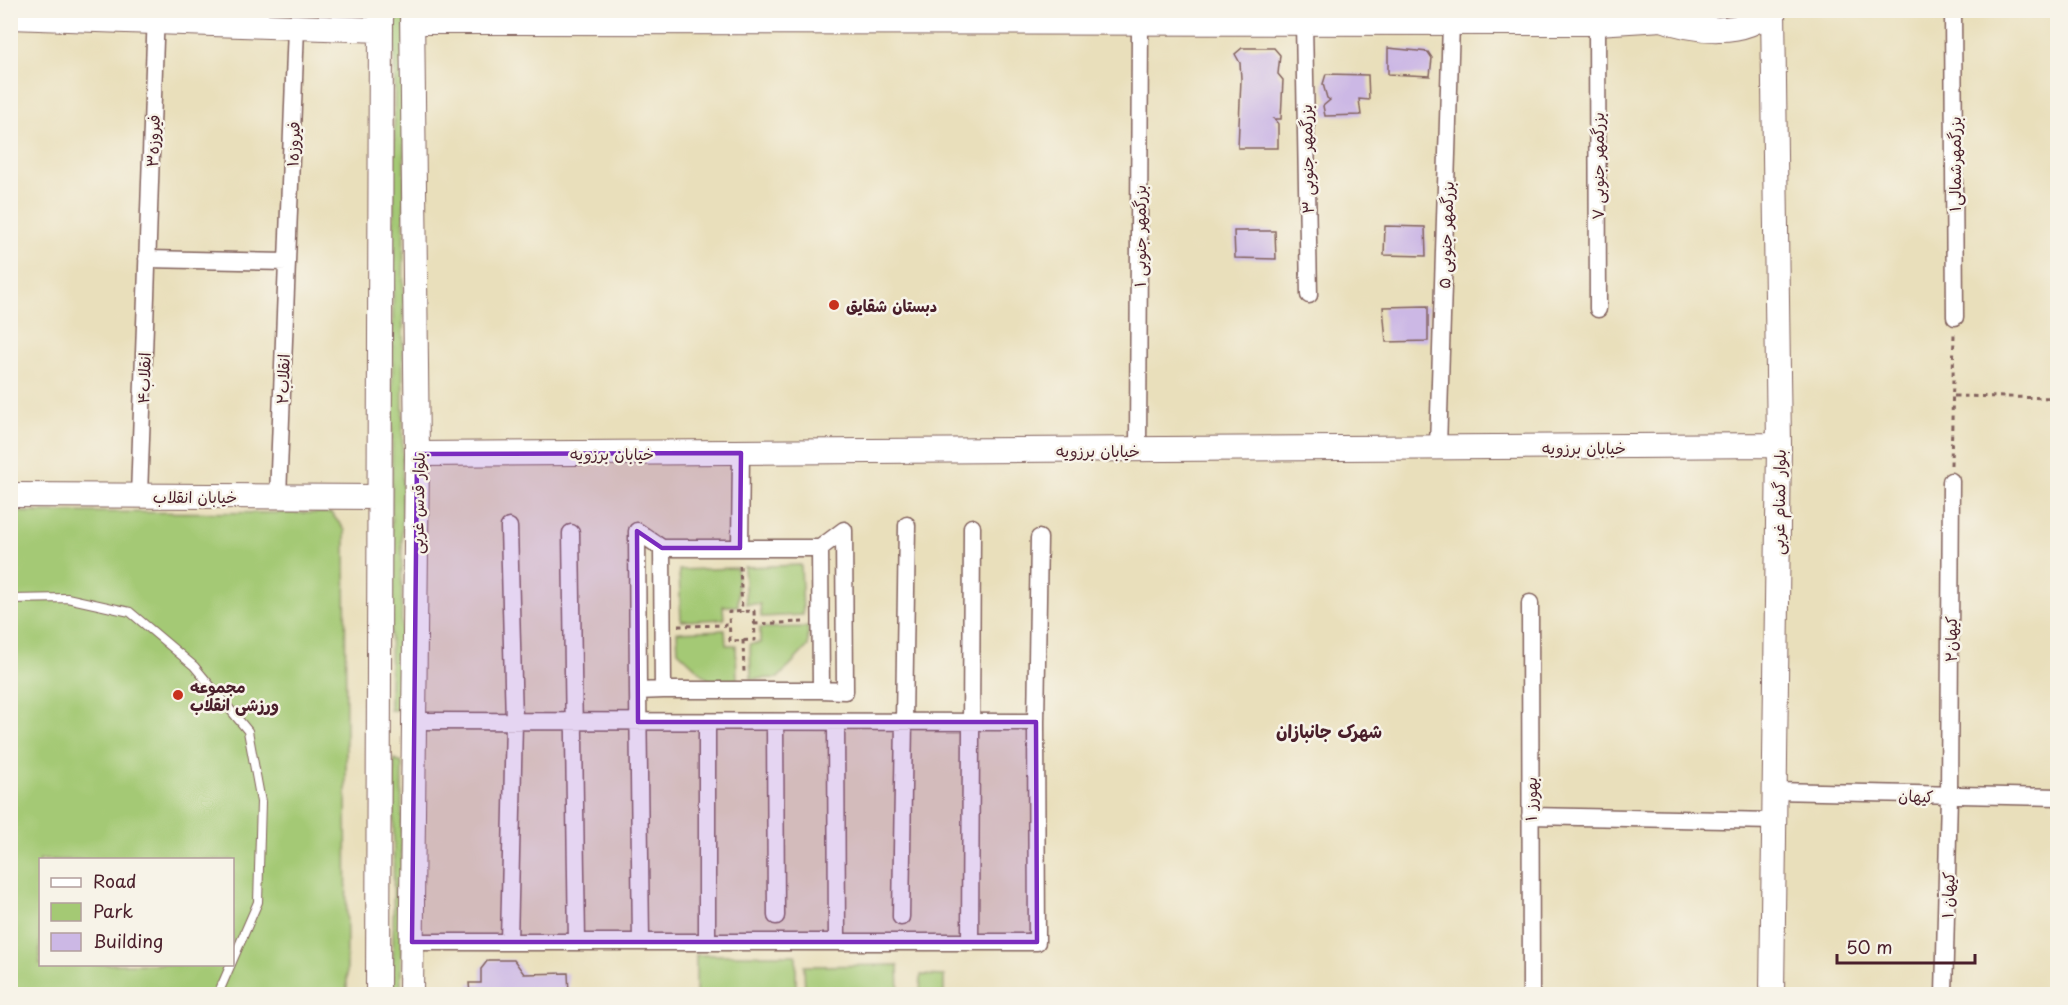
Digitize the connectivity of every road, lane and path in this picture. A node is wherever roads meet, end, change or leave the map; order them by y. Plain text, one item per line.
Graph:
1 (1772, 10) edge
2 (1953, 10) edge
3 (1661, 15) edge
4 (156, 16) edge
5 (412, 16) edge
6 (457, 16) edge
7 (611, 16) edge
8 (767, 16) edge
9 (10, 17) edge
10 (918, 17) edge
11 (1073, 17) edge
12 (1221, 17) edge
13 (1370, 17) edge
14 (1525, 17) edge
15 (381, 20) edge
16 (1140, 23) junction
17 (1304, 23) junction
18 (1451, 23) junction
19 (1597, 23) junction
20 (296, 27) junction
21 (147, 259) junction
22 (287, 262) junction
23 (1309, 295) dead end
24 (1598, 309) dead end
25 (1954, 317) joint
26 (1954, 396) junction
27 (2058, 398) edge
28 (1779, 445) junction
29 (1438, 448) junction
30 (1138, 450) junction
31 (741, 453) junction
32 (417, 454) junction
33 (1951, 481) joint
34 (10, 495) edge
35 (139, 496) junction
36 (278, 497) junction
37 (379, 497) junction
38 (907, 525) dead end
39 (509, 527) dead end
40 (972, 528) dead end
41 (571, 533) dead end
42 (1039, 538) dead end
43 (662, 548) junction
44 (740, 548) junction
45 (820, 548) junction
46 (10, 599) edge
47 (1530, 603) dead end
48 (742, 612) junction
49 (820, 622) junction
50 (754, 624) junction
51 (730, 625) junction
52 (663, 627) junction
53 (743, 640) junction
54 (663, 690) junction
55 (821, 690) junction
56 (638, 691) junction
57 (744, 691) junction
58 (514, 722) junction
59 (575, 722) junction
60 (638, 722) junction
61 (707, 722) junction
62 (776, 722) junction
63 (836, 722) junction
64 (905, 722) junction
65 (971, 722) junction
66 (1036, 722) junction
67 (414, 729) junction
68 (379, 739) junction
69 (1774, 791) junction
70 (1949, 796) junction
71 (2058, 797) edge
72 (1530, 816) junction
73 (1774, 820) junction
74 (776, 916) dead end
75 (902, 917) dead end
76 (412, 942) junction
77 (509, 942) junction
78 (577, 942) junction
79 (641, 942) junction
80 (707, 942) junction
81 (837, 942) junction
82 (970, 942) junction
83 (234, 957) edge
84 (230, 966) edge
85 (218, 994) edge
86 (378, 994) edge
87 (411, 994) edge
88 (1531, 994) edge
89 (1772, 994) edge
90 (1944, 994) edge

1 - 3 main road
1 - 28 main road, بلوار گمنام غربی
2 - 25 street, بزرگمهرشمالی۱
3 - 19 main road
4 - 9 main road
4 - 20 main road
4 - 21 street, فیروزه۳
5 - 6 main road
5 - 32 main road, بلوار قدس غربی
6 - 7 main road
7 - 8 main road
8 - 10 main road
10 - 11 main road
11 - 16 main road
12 - 16 main road
12 - 17 main road
13 - 17 main road
13 - 18 main road
14 - 18 main road
14 - 19 main road
15 - 20 main road
15 - 37 main road
16 - 30 street, بزرگمهر جنوبی ۱
17 - 23 street, بزرگمهر جنوبی ۳
18 - 29 street, بزرگمهر جنوبی ۵
19 - 24 street, بزرگمهر جنوبی ۷
20 - 22 street, فیروزه۱
21 - 22 street
21 - 35 street, انقلاب۴
22 - 36 street, انقلاب۲
25 - 26 path
26 - 27 path
26 - 33 path
28 - 29 main road, خیابان برزویه
28 - 69 main road, بلوار گمنام غربی
29 - 30 main road, خیابان برزویه
30 - 31 main road, خیابان برزویه
31 - 32 main road, خیابان برزویه
31 - 44 street
32 - 67 main road, بلوار قدس غربی
33 - 70 street, کیهان۲
34 - 35 main road, خیابان انقلاب
35 - 36 main road, خیابان انقلاب
36 - 37 main road, خیابان انقلاب
37 - 68 main road
38 - 64 street
39 - 58 street
40 - 65 street
41 - 59 street
42 - 66 street
43 - 44 street
43 - 52 street
43 - 56 street
44 - 45 street
44 - 48 path
45 - 49 street
45 - 55 street
46 - 83 lane
47 - 72 street, بهورز ۱
48 - 50 path
48 - 51 path
49 - 50 path
49 - 55 street
50 - 53 path
51 - 52 path
51 - 53 path
52 - 54 street
53 - 57 path
54 - 56 street
54 - 57 street
55 - 57 street
56 - 60 street
58 - 59 street
58 - 67 street
58 - 77 street
59 - 60 street
59 - 78 street
60 - 61 street
60 - 79 street
61 - 62 street
61 - 80 street
62 - 63 street
62 - 74 street
63 - 64 street
63 - 81 street
64 - 65 street
64 - 75 street
65 - 66 street
65 - 82 street
66 - 82 street
67 - 68 main road
67 - 76 main road, بلوار قدس غربی
68 - 86 main road
69 - 70 street, کیهان
69 - 73 main road, بلوار گمنام غربی
70 - 71 street, کیهان
70 - 90 street, کیهان ۱
72 - 73 street
72 - 88 street, بهورز ۱
73 - 89 main road, بلوار گمنام غربی
76 - 77 street
76 - 87 main road, بلوار قدس غربی
77 - 78 street
78 - 79 street
79 - 80 street
80 - 81 street
81 - 82 street
84 - 85 lane

